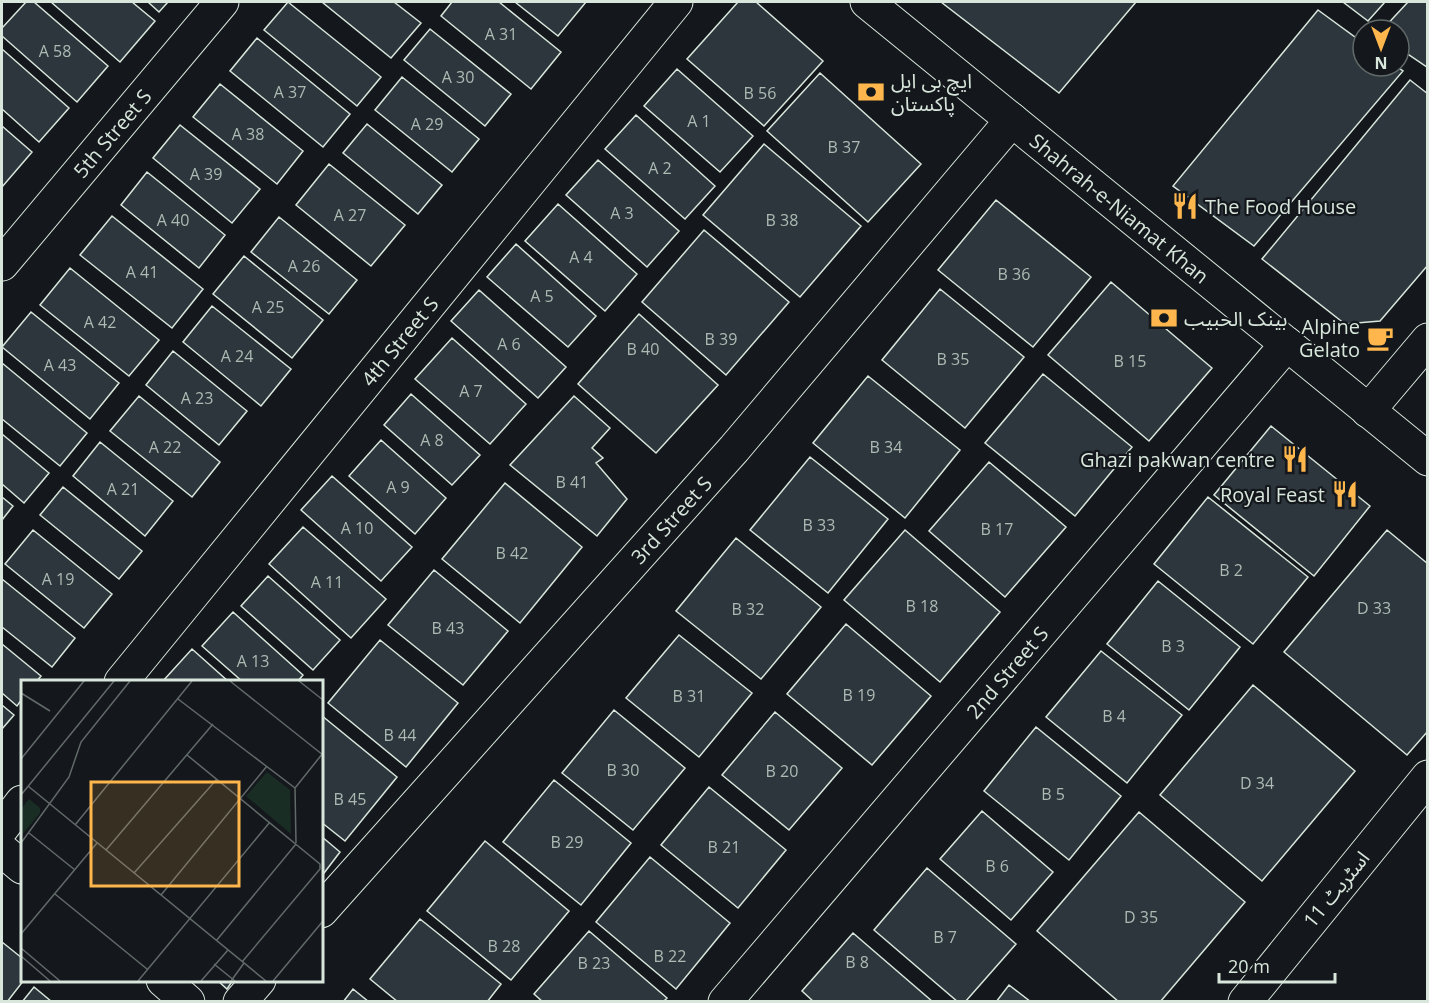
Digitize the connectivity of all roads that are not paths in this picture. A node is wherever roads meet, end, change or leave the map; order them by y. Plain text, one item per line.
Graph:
1 (222, 2) edge
2 (676, 2) edge
3 (867, 2) edge
4 (1012, 120) junction
5 (2, 264) edge
6 (1428, 340) edge
7 (1287, 344) junction
8 (1368, 411) junction
9 (1428, 459) edge
10 (123, 680) edge
11 (1428, 777) edge
12 (21, 803) edge
13 (2, 828) edge
14 (2, 850) edge
15 (21, 866) edge
16 (322, 910) edge
17 (164, 982) edge
18 (258, 982) edge
19 (189, 1002) edge
20 (240, 1002) edge
21 (726, 1002) edge
22 (1245, 1002) edge

1 - 5 street, 5th Street S
2 - 10 street, 4th Street S
3 - 4 street, Shahrah-e-Niamat Khan
4 - 7 street, Shahrah-e-Niamat Khan
4 - 16 street, 3rd Street S
6 - 8 street
7 - 8 street, Shahrah-e-Niamat Khan
7 - 21 street, 2nd Street S
8 - 9 street, Shahrah-e-Niamat Khan
11 - 22 street, اسٹریٹ 11
12 - 13 street
14 - 15 street
17 - 19 street
18 - 20 street

